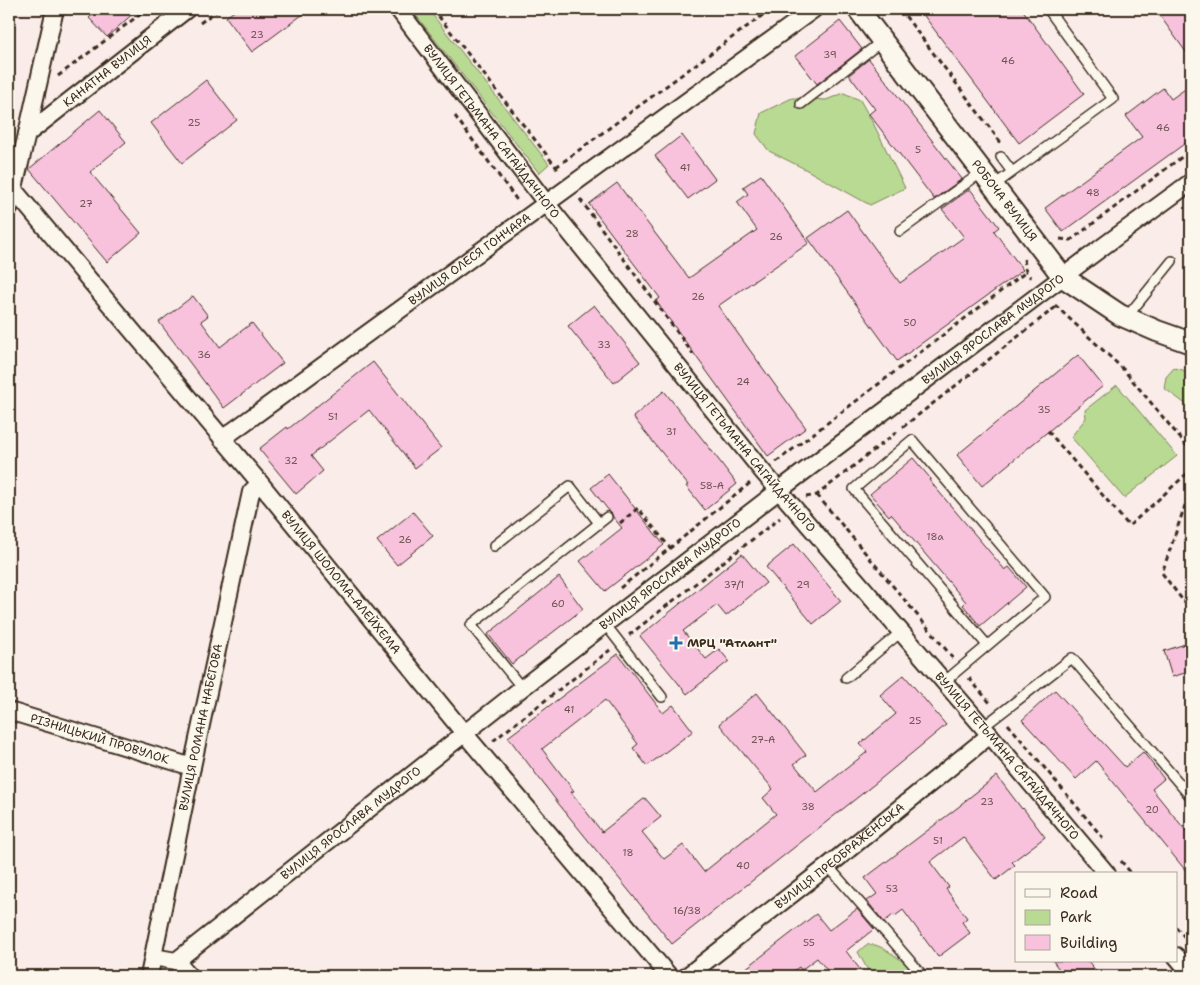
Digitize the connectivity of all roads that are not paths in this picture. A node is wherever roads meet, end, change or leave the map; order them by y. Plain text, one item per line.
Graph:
1 (55, 9) edge
2 (188, 9) edge
3 (398, 9) edge
4 (814, 9) edge
5 (858, 9) edge
6 (1048, 9) edge
7 (882, 41) junction
8 (801, 104) dead end
9 (27, 134) junction
10 (1000, 157) dead end
11 (1014, 171) junction
12 (988, 179) junction
13 (1191, 182) edge
14 (13, 189) junction
15 (546, 203) junction
16 (9, 208) edge
17 (900, 231) dead end
18 (1172, 262) dead end
19 (1070, 281) junction
20 (1126, 318) junction
21 (1191, 342) edge
22 (222, 439) junction
23 (260, 483) junction
24 (779, 491) junction
25 (607, 517) dead end
26 (599, 523) junction
27 (494, 546) dead end
28 (606, 624) junction
29 (901, 632) junction
30 (987, 645) junction
31 (846, 678) dead end
32 (944, 682) junction
33 (522, 688) junction
34 (662, 697) dead end
35 (9, 711) edge
36 (986, 731) junction
37 (464, 733) junction
38 (192, 767) junction
39 (1191, 797) edge
40 (828, 866) junction
41 (1105, 872) edge
42 (153, 957) junction
43 (1178, 958) edge
44 (176, 961) junction
45 (1191, 974) edge
46 (149, 976) edge
47 (189, 976) edge
48 (669, 976) edge
49 (687, 976) edge
50 (923, 976) edge

1 - 9 street
2 - 9 street, КАНАТНА ВУЛИЦЯ
3 - 15 street, ВУЛИЦЯ ГЕТЬМАНА САГАЙДАЧНОГО
4 - 15 street, ВУЛИЦЯ ОЛЕСЯ ГОНЧАРА
5 - 7 street, РОБОЧА ВУЛИЦЯ
6 - 11 lane
7 - 8 lane
7 - 12 street, РОБОЧА ВУЛИЦЯ
9 - 14 street
10 - 11 lane
11 - 12 lane
12 - 17 lane
12 - 19 street, РОБОЧА ВУЛИЦЯ
13 - 19 street, ВУЛИЦЯ ЯРОСЛАВА МУДРОГО
14 - 16 street
14 - 22 street, ВУЛИЦЯ ШОЛОМА-АЛЕЙХЕМА
15 - 22 street, ВУЛИЦЯ ОЛЕСЯ ГОНЧАРА
15 - 24 street, ВУЛИЦЯ ГЕТЬМАНА САГАЙДАЧНОГО
18 - 20 lane
19 - 20 street, РОБОЧА ВУЛИЦЯ
19 - 24 street, ВУЛИЦЯ ЯРОСЛАВА МУДРОГО
20 - 21 street, РОБОЧА ВУЛИЦЯ
22 - 23 street, ВУЛИЦЯ ШОЛОМА-АЛЕЙХЕМА
23 - 37 street, ВУЛИЦЯ ШОЛОМА-АЛЕЙХЕМА
23 - 38 street, ВУЛИЦЯ РОМАНА НАБЄГОВА
24 - 28 street, ВУЛИЦЯ ЯРОСЛАВА МУДРОГО
24 - 29 street, ВУЛИЦЯ ГЕТЬМАНА САГАЙДАЧНОГО
25 - 26 lane
26 - 27 lane
26 - 33 lane
28 - 33 street, ВУЛИЦЯ ЯРОСЛАВА МУДРОГО
28 - 34 lane
29 - 31 lane
29 - 32 street, ВУЛИЦЯ ГЕТЬМАНА САГАЙДАЧНОГО
30 - 30 lane
30 - 32 lane
32 - 36 street, ВУЛИЦЯ ГЕТЬМАНА САГАЙДАЧНОГО
33 - 37 street, ВУЛИЦЯ ЯРОСЛАВА МУДРОГО
35 - 38 street, РІЗНИЦЬКИЙ ПРОВУЛОК
36 - 39 lane
36 - 40 street, ВУЛИЦЯ ПРЕОБРАЖЕНСЬКА
36 - 41 street, ВУЛИЦЯ ГЕТЬМАНА САГАЙДАЧНОГО
37 - 44 street, ВУЛИЦЯ ЯРОСЛАВА МУДРОГО
37 - 48 street, ВУЛИЦЯ ШОЛОМА-АЛЕЙХЕМА
38 - 42 street, ВУЛИЦЯ РОМАНА НАБЄГОВА
40 - 49 street, ВУЛИЦЯ ПРЕОБРАЖЕНСЬКА
40 - 50 lane
42 - 44 street
42 - 46 street, ВУЛИЦЯ РОМАНА НАБЄГОВА
43 - 45 street
44 - 47 street

